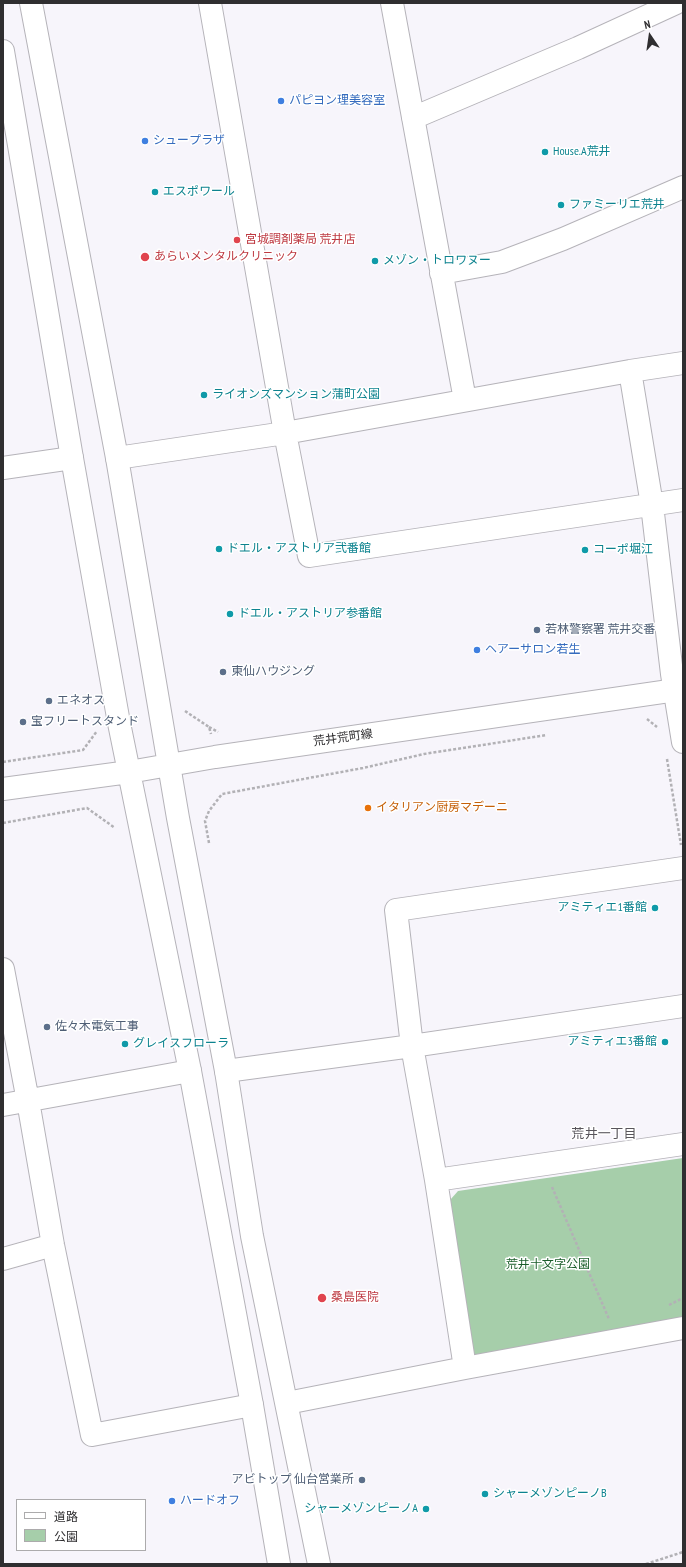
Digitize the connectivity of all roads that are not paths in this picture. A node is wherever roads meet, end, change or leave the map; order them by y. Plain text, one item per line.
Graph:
1 (32, 3) edge
2 (210, 3) edge
3 (392, 3) edge
4 (676, 3) edge
5 (3, 51) edge
6 (413, 118) junction
7 (683, 187) edge
8 (441, 273) junction
9 (683, 363) edge
10 (630, 371) junction
11 (465, 400) junction
12 (286, 433) junction
13 (72, 458) junction
14 (117, 458) junction
15 (3, 468) edge
16 (683, 500) edge
17 (652, 505) junction
18 (679, 690) edge
19 (683, 742) edge
20 (170, 766) junction
21 (129, 772) junction
22 (3, 789) edge
23 (683, 868) edge
24 (3, 969) edge
25 (683, 1006) edge
26 (412, 1046) junction
27 (190, 1070) junction
28 (226, 1071) junction
29 (28, 1101) junction
30 (3, 1105) edge
31 (683, 1144) edge
32 (436, 1180) junction
33 (53, 1245) junction
34 (3, 1259) edge
35 (683, 1328) edge
36 (464, 1368) junction
37 (287, 1403) junction
38 (252, 1405) junction
39 (279, 1564) edge
40 (319, 1564) edge

1 - 14 street
2 - 12 street
3 - 6 street
4 - 6 street
5 - 13 street
6 - 8 street
7 - 8 street
8 - 11 street
9 - 10 street
10 - 11 street
10 - 17 street
11 - 12 street
12 - 14 street
12 - 17 street
13 - 15 street
13 - 21 street
14 - 20 street
16 - 17 street
17 - 18 street
18 - 19 street
18 - 20 street, 荒井荒町線
20 - 21 street, 荒井荒町線
20 - 28 street
21 - 22 street, 荒井荒町線
21 - 27 street
23 - 26 street
24 - 29 street
25 - 26 street
26 - 28 street
26 - 32 street
27 - 29 street
27 - 38 street
28 - 37 street
29 - 30 street
29 - 33 street
31 - 32 street
32 - 36 street
33 - 34 street
33 - 38 street
35 - 36 street
36 - 37 street
37 - 40 street
38 - 39 street

